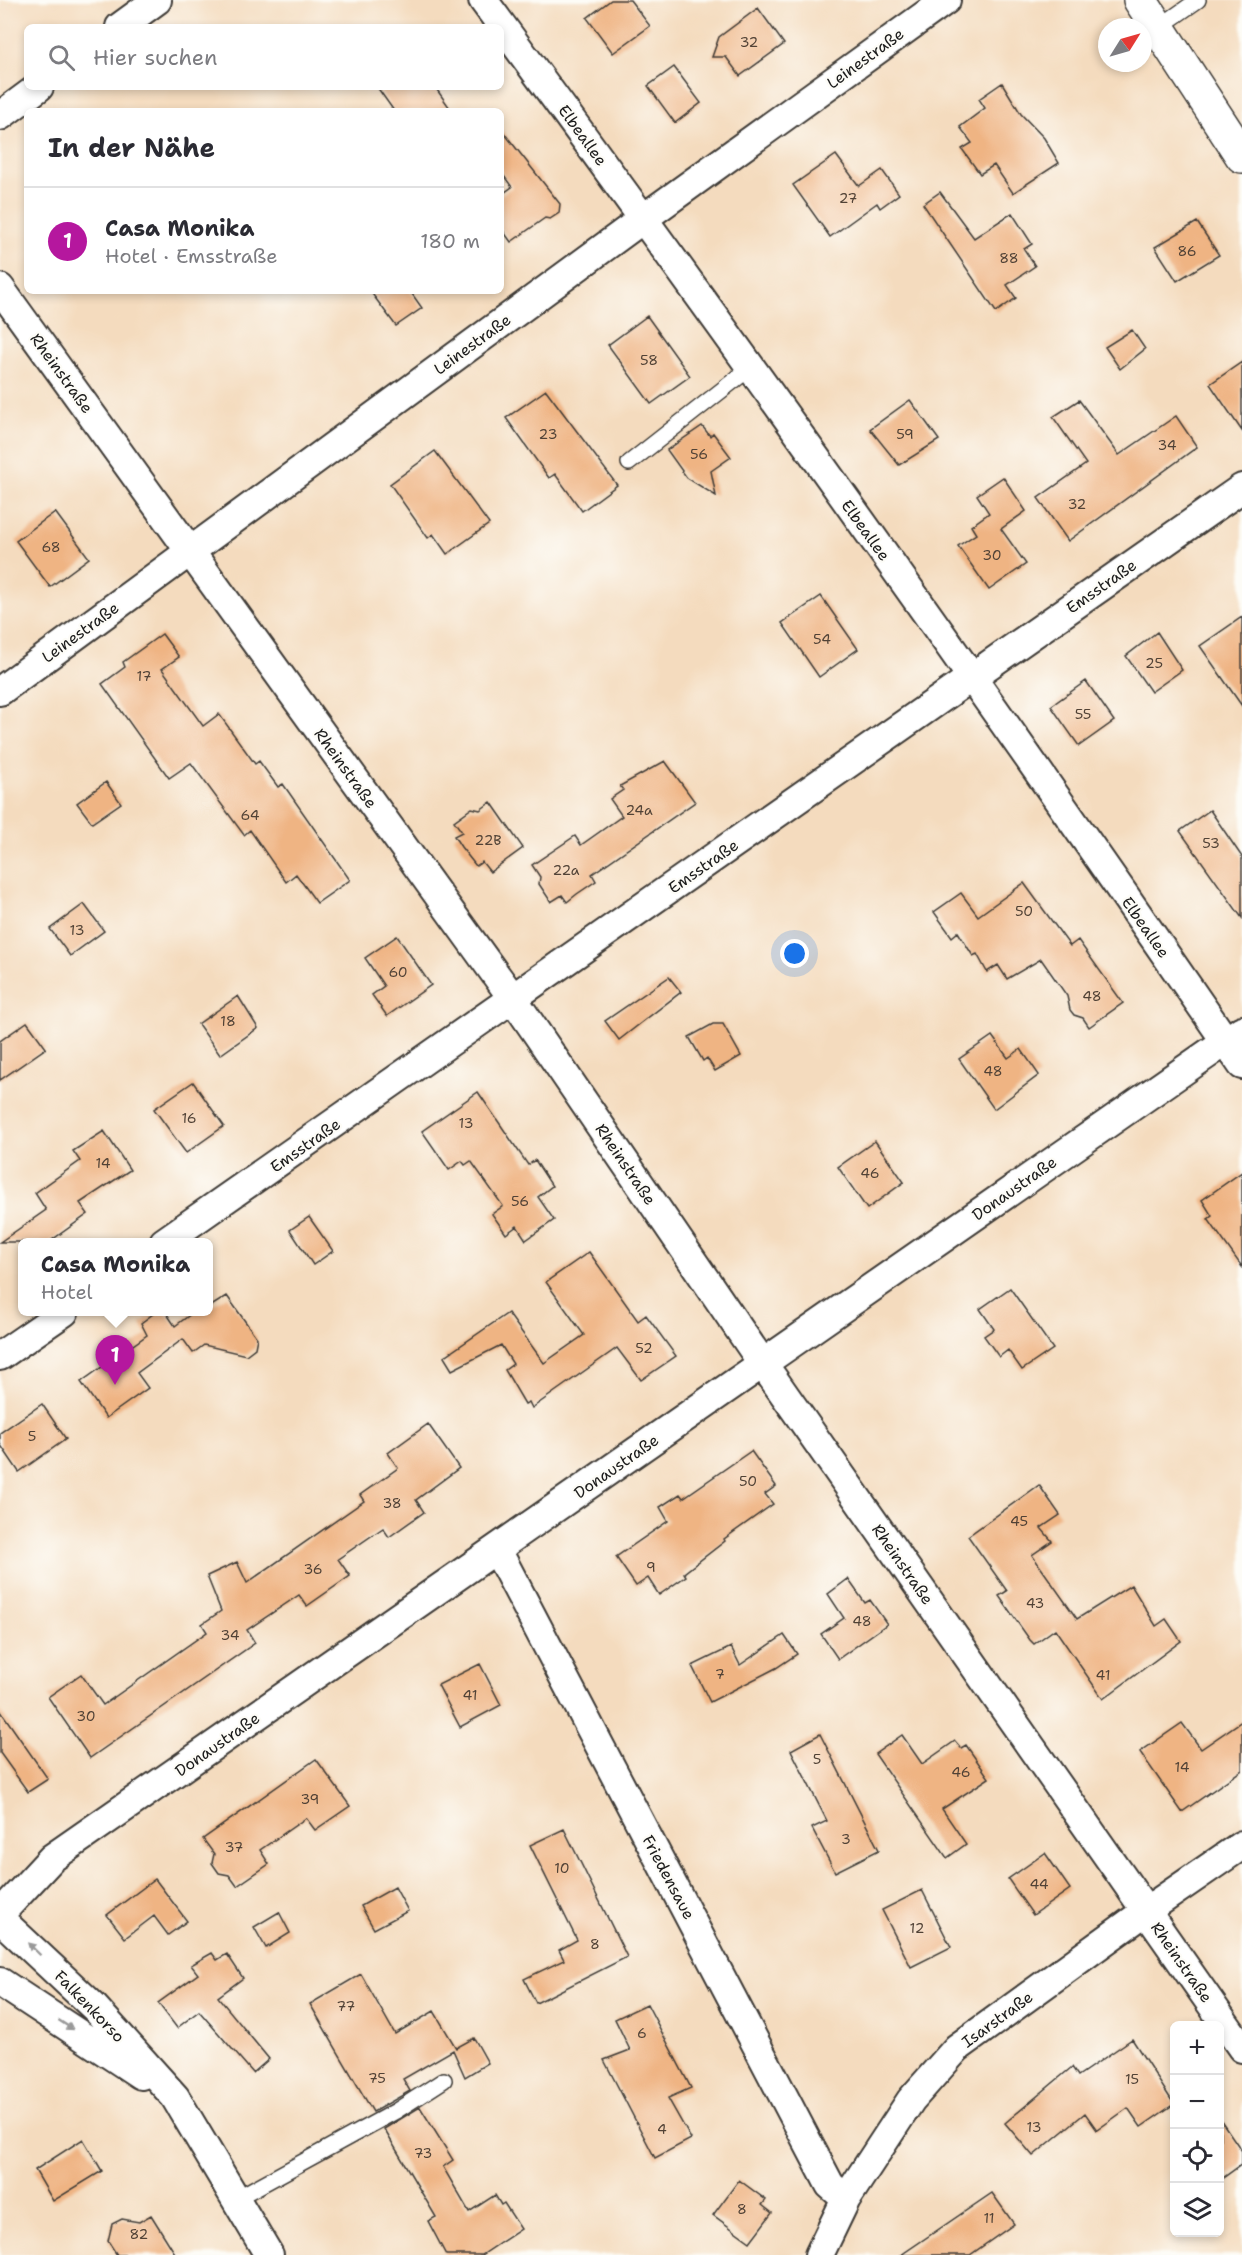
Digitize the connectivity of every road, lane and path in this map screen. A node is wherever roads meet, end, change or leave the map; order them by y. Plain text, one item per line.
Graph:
1 (157, 0) edge
2 (483, 0) edge
3 (946, 0) edge
4 (1140, 0) edge
5 (1198, 0) edge
6 (124, 24) edge
7 (501, 24) edge
8 (504, 28) edge
9 (1158, 28) junction
10 (35, 90) edge
11 (0, 116) edge
12 (1242, 156) edge
13 (644, 218) junction
14 (0, 288) edge
15 (750, 368) junction
16 (629, 464) dead end
17 (1242, 488) edge
18 (191, 550) junction
19 (971, 677) junction
20 (0, 691) edge
21 (514, 1000) junction
22 (1234, 1035) edge
23 (1242, 1065) edge
24 (170, 1238) edge
25 (56, 1316) edge
26 (3, 1347) edge
27 (763, 1364) junction
28 (497, 1550) junction
29 (1242, 1845) edge
30 (1146, 1911) junction
31 (0, 1914) edge
32 (0, 1919) edge
33 (0, 1982) edge
34 (1242, 2048) edge
35 (444, 2080) dead end
36 (176, 2097) junction
37 (236, 2199) junction
38 (846, 2199) junction
39 (269, 2255) edge
40 (819, 2255) edge

1 - 6 street
2 - 7 street, Elbeallee
3 - 13 street, Leinestraße
4 - 9 street
5 - 9 lane
8 - 13 street, Elbeallee
9 - 12 street
10 - 11 street
13 - 15 street, Elbeallee
13 - 18 street, Leinestraße
14 - 18 street, Rheinstraße
15 - 16 lane
15 - 19 street, Elbeallee
17 - 19 street, Emsstraße
18 - 20 street, Leinestraße
18 - 21 street, Rheinstraße
19 - 21 street, Emsstraße
19 - 22 street, Elbeallee
21 - 24 street, Emsstraße
21 - 27 street, Rheinstraße
22 - 23 street, Elbeallee
22 - 27 street, Donaustraße
25 - 26 street
27 - 28 street, Donaustraße
27 - 30 street, Rheinstraße
28 - 31 street, Donaustraße
28 - 38 street, Friedensaue
29 - 30 street, Isarstraße
30 - 34 street, Rheinstraße
30 - 38 street, Isarstraße
36 -> 32 street, Falkenkorso
33 -> 36 street, Falkenkorso
35 - 37 lane
36 - 37 street, Falkenkorso
37 - 39 street, Falkenkorso
38 - 40 street, Isarstraße

